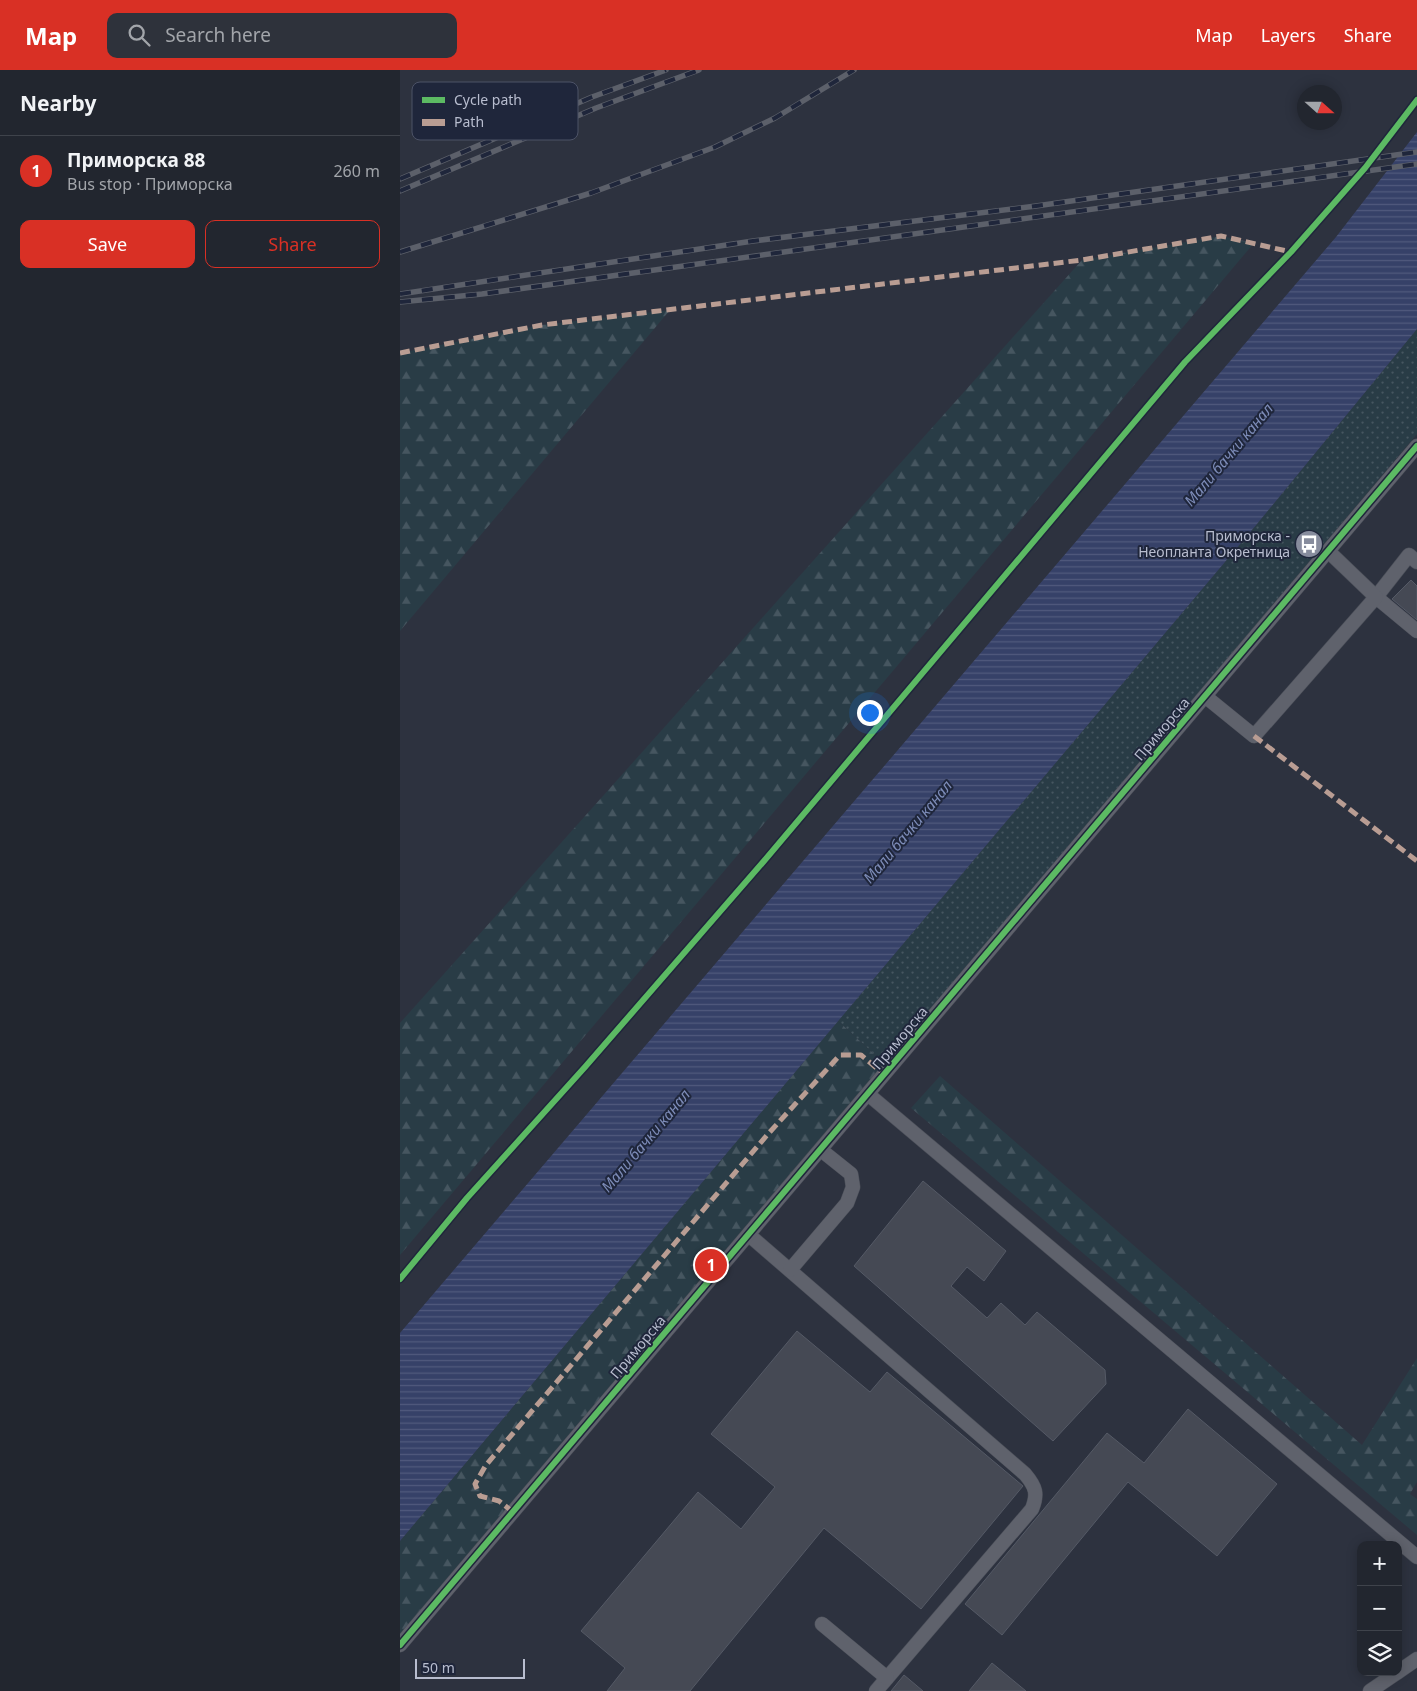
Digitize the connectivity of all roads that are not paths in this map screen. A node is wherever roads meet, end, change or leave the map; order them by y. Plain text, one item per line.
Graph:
1 (1417, 446) edge
2 (1328, 551) junction
3 (1414, 554) edge
4 (1376, 597) junction
5 (1417, 631) edge
6 (1206, 697) junction
7 (869, 1094) junction
8 (821, 1150) junction
9 (749, 1235) junction
10 (790, 1270) junction
11 (1417, 1557) edge
12 (822, 1624) dead end
13 (400, 1645) edge
14 (1417, 1659) edge
15 (1402, 1669) edge
16 (1392, 1676) edge
17 (887, 1678) junction
18 (876, 1691) edge
19 (1370, 1691) edge

1 - 2 street, Приморска
2 - 4 street
2 - 6 street, Приморска
3 - 4 street
4 - 5 street
4 - 6 street
6 - 7 street, Приморска
7 - 8 street, Приморска
7 - 11 street
8 - 9 street, Приморска
8 - 10 street
9 - 10 street
9 - 13 street, Приморска
10 - 17 street
12 - 17 street
14 - 15 street
16 - 19 street
17 - 18 street

